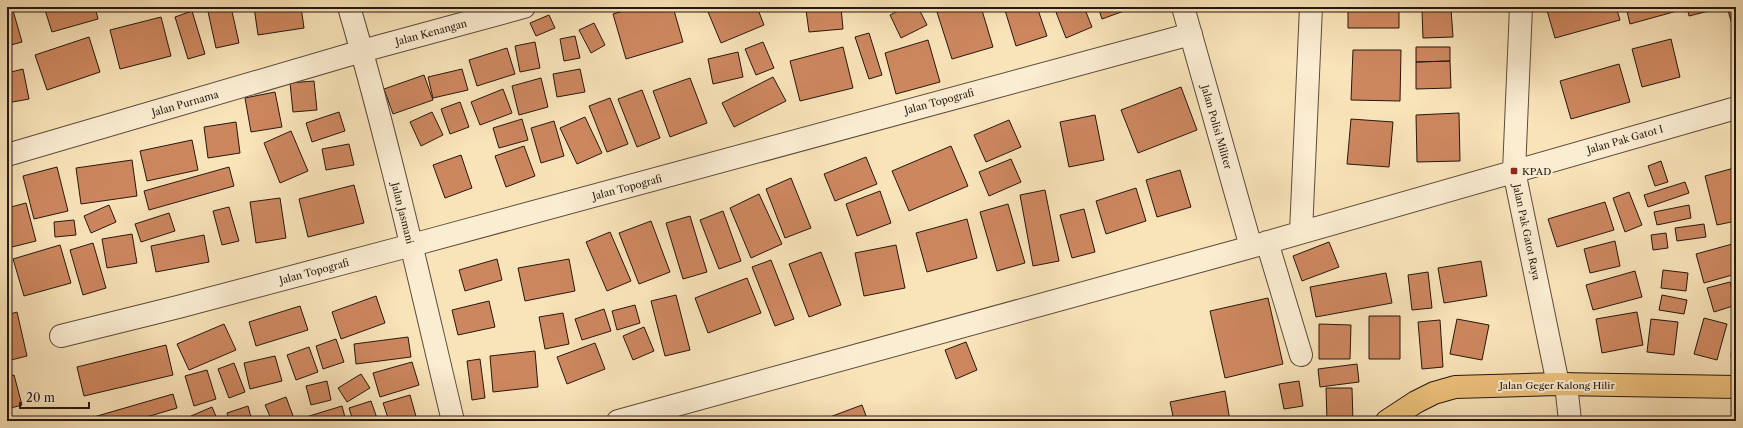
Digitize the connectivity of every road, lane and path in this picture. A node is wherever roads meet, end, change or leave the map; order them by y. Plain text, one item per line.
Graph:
1 (350, 7) edge
2 (524, 7) edge
3 (1183, 7) edge
4 (1312, 7) edge
5 (1521, 7) edge
6 (1191, 34) junction
7 (362, 52) junction
8 (1736, 108) edge
9 (7, 155) edge
10 (1514, 171) junction
11 (1301, 232) junction
12 (1259, 244) junction
13 (412, 245) junction
14 (61, 336) dead end
15 (1301, 355) dead end
16 (1562, 384) junction
17 (1736, 387) edge
18 (453, 421) edge
19 (618, 421) edge
20 (1387, 421) edge
21 (1570, 421) edge

1 - 7 street, Jalan Jasmani
2 - 7 street, Jalan Kenangan
3 - 6 street, Jalan Polisi Militer
4 - 11 street
5 - 10 street, Jalan Pak Gatot Raya
6 - 12 street, Jalan Polisi Militer
6 - 13 street, Jalan Topografi
7 - 9 street, Jalan Purnama
7 - 13 street, Jalan Jasmani
8 - 10 street, Jalan Pak Gatot I
10 - 11 street, Jalan Pak Gatot I
10 - 16 street, Jalan Pak Gatot Raya
11 - 12 street, Jalan Pak Gatot I
12 - 15 street, Jalan Polisi Militer
12 - 19 street, Jalan Pak Gatot I
13 - 14 street, Jalan Topografi
13 - 18 street, Jalan Jasmani
16 - 17 main road, Jalan Geger Kalong Hilir
16 - 20 main road, Jalan Geger Kalong Hilir
16 - 21 street, Jalan Pak Gatot Raya

